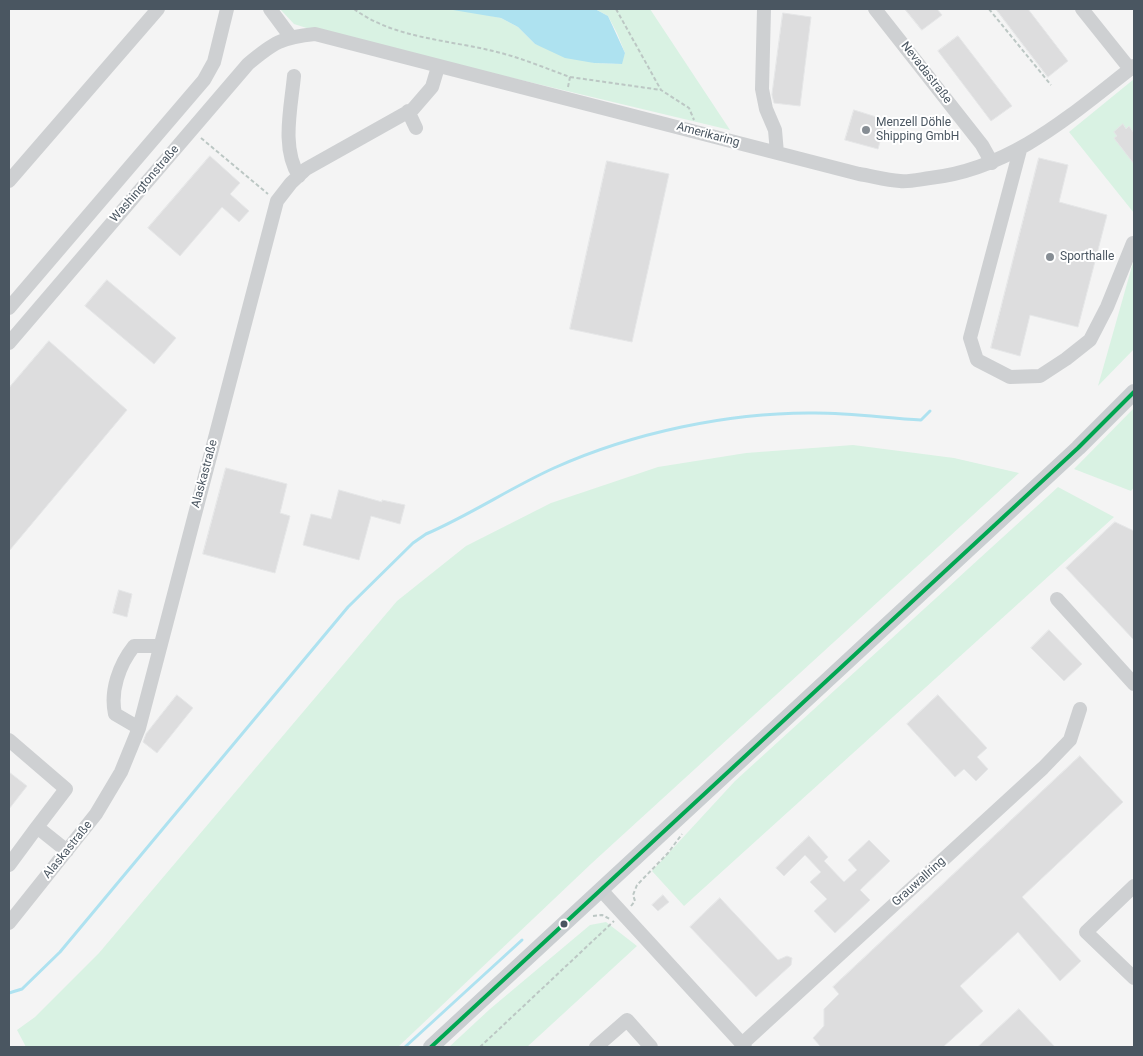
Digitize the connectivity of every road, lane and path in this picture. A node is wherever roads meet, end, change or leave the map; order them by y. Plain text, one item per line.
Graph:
1 (158, 9) edge
2 (227, 9) edge
3 (270, 9) edge
4 (354, 9) edge
5 (616, 9) edge
6 (764, 9) edge
7 (875, 9) edge
8 (989, 9) edge
9 (1082, 9) edge
10 (290, 36) junction
11 (438, 67) junction
12 (1132, 67) edge
13 (294, 76) dead end
14 (570, 77) junction
15 (1051, 85) dead end
16 (661, 90) junction
17 (566, 98) junction
18 (408, 111) junction
19 (416, 128) dead end
20 (191, 130) junction
21 (694, 132) junction
22 (1020, 150) junction
23 (776, 153) junction
24 (992, 163) junction
25 (299, 176) junction
26 (9, 181) edge
27 (277, 201) junction
28 (1133, 243) dead end
29 (9, 308) edge
30 (9, 343) edge
31 (1134, 392) edge
32 (1057, 599) dead end
33 (160, 646) junction
34 (1134, 684) edge
35 (1080, 709) dead end
36 (139, 728) junction
37 (9, 740) edge
38 (37, 827) junction
39 (67, 851) junction
40 (9, 865) edge
41 (1134, 886) edge
42 (601, 890) junction
43 (613, 922) dead end
44 (9, 923) edge
45 (1134, 978) edge
46 (743, 1046) edge
47 (431, 1047) edge
48 (480, 1047) edge
49 (596, 1047) edge
50 (652, 1047) edge

1 - 26 street
2 - 29 street
3 - 10 street
4 - 14 path
5 - 16 path
6 - 23 street
7 - 24 street, Nevadastraße
8 - 15 path
9 - 12 street
10 - 11 street, Amerikaring
10 - 20 street, Washingtonstraße
11 - 17 street, Amerikaring
11 - 18 street, Alaskastraße
12 - 22 street, Amerikaring
13 - 25 street
14 - 16 path
14 - 17 path
16 - 21 path
17 - 21 street, Amerikaring
18 - 19 street
18 - 25 street, Alaskastraße
20 - 27 path
20 - 30 street, Washingtonstraße
21 - 23 street, Amerikaring
22 - 24 street, Amerikaring
22 - 28 street
23 - 24 street, Amerikaring
25 - 27 street, Alaskastraße
27 - 33 street, Alaskastraße
31 - 42 main road
32 - 34 street
33 - 36 street, Alaskastraße
33 - 36 street
35 - 46 street, Grauwallring
36 - 39 street, Alaskastraße
37 - 38 street
38 - 39 street
38 - 40 street
39 - 44 street, Alaskastraße
41 - 45 street
42 - 46 street, Grauwallring
42 - 47 main road
43 - 48 path
49 - 50 street

